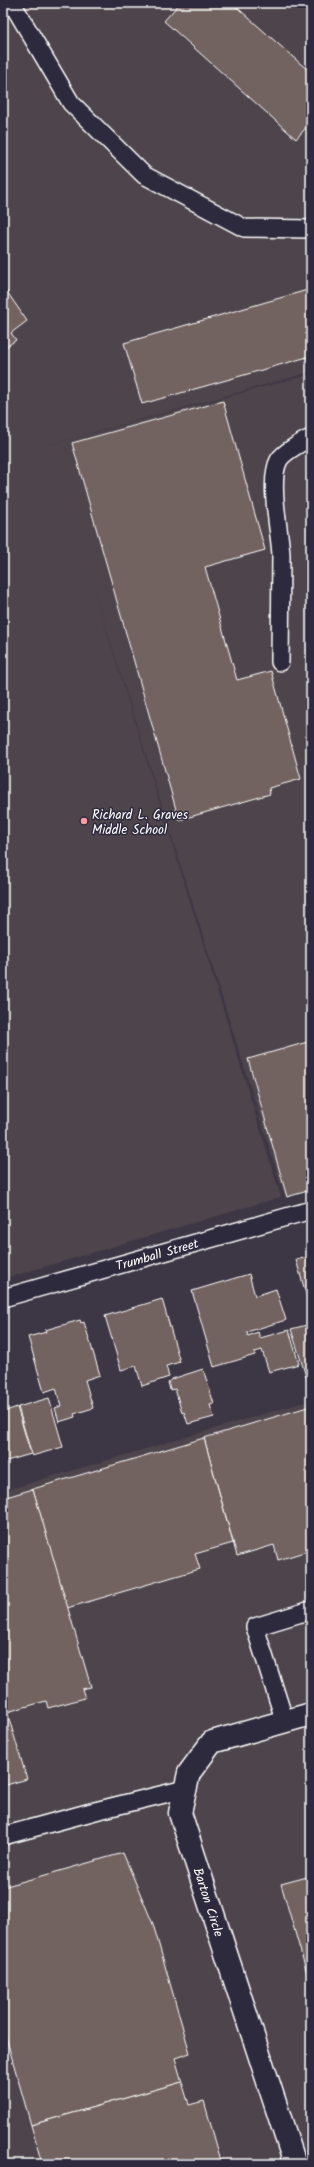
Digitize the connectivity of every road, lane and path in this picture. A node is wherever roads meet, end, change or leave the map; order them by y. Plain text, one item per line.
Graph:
1 (12, 3) edge
2 (311, 229) edge
3 (311, 438) edge
4 (280, 662) dead end
5 (311, 1210) edge
6 (3, 1298) edge
7 (311, 1610) edge
8 (311, 1714) edge
9 (285, 1722) junction
10 (185, 1789) junction
11 (3, 1836) edge
12 (295, 2164) edge

1 - 2 lane
3 - 4 lane
5 - 6 lane, Trumball Street
7 - 9 lane
8 - 9 street, Barton Circle
9 - 10 street, Barton Circle
10 - 11 lane
10 - 12 street, Barton Circle

